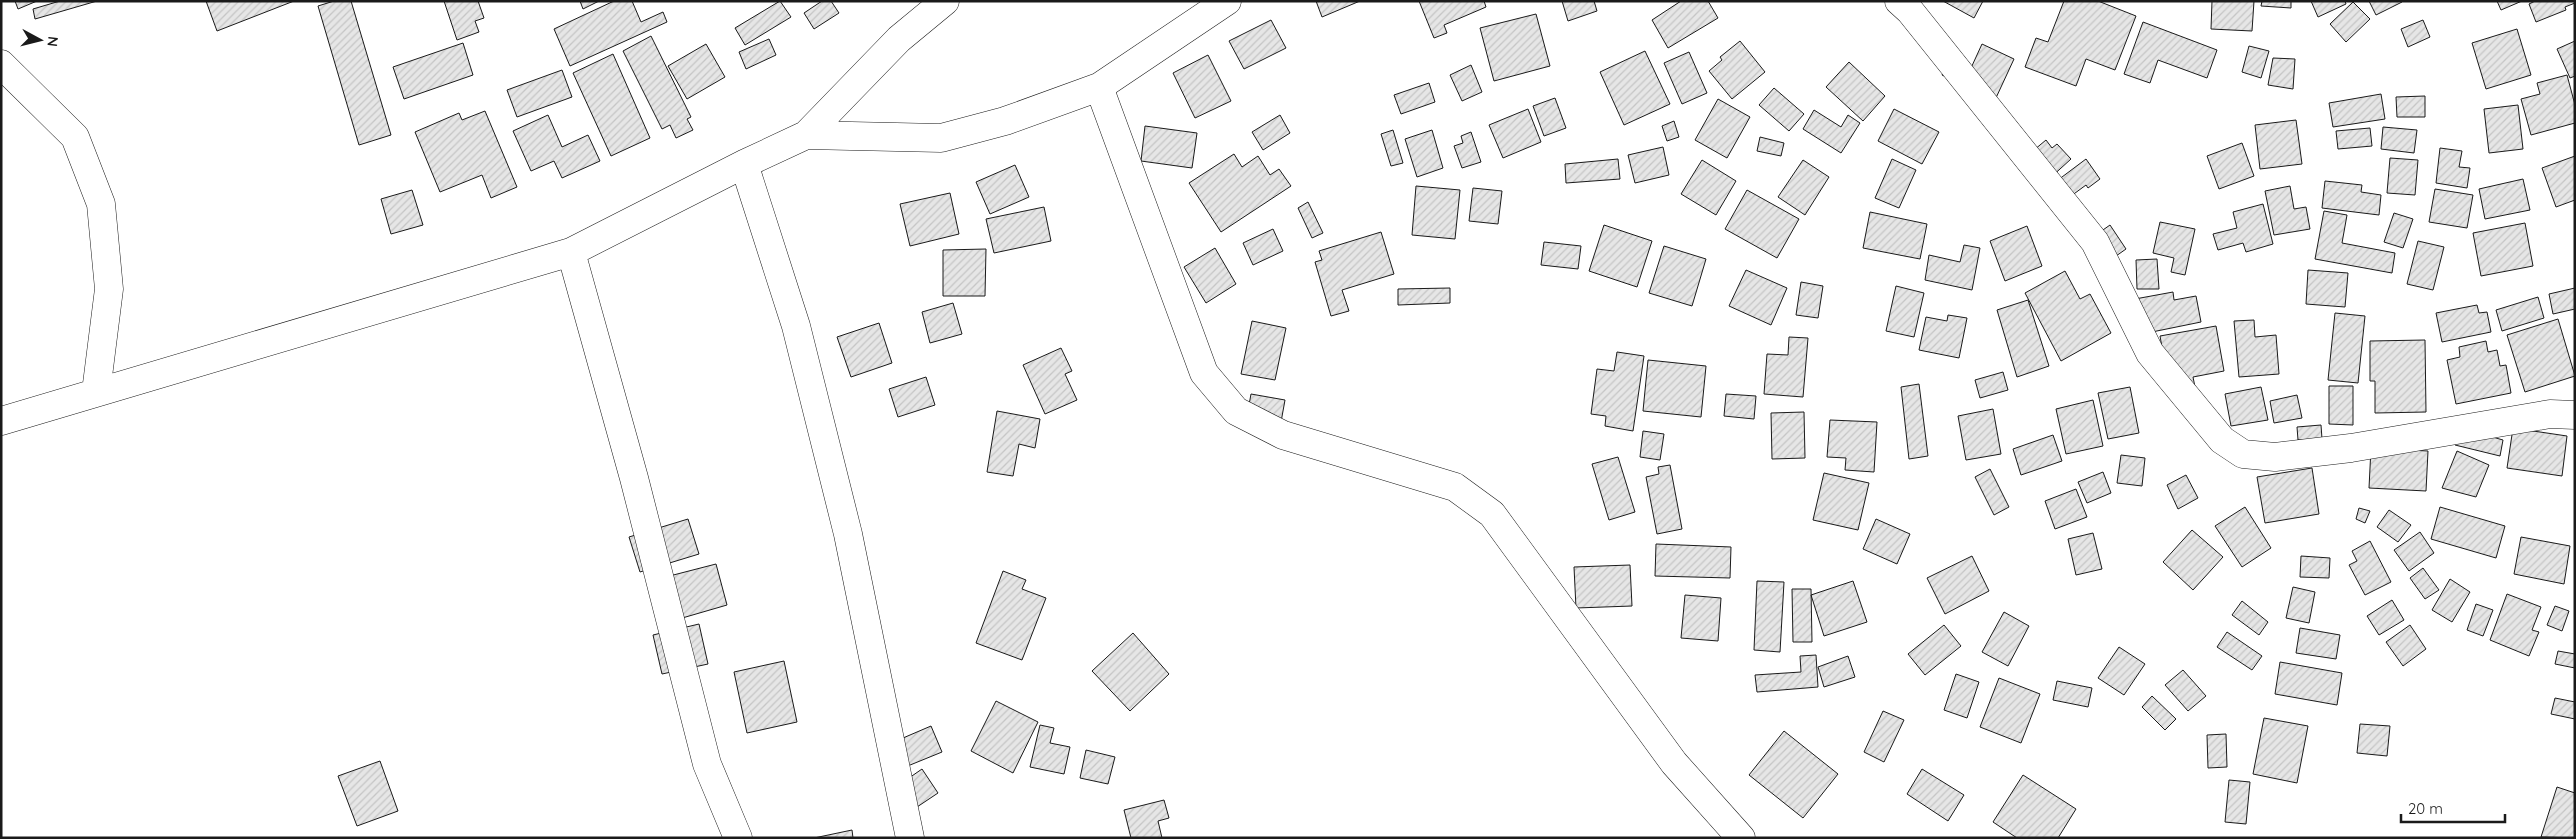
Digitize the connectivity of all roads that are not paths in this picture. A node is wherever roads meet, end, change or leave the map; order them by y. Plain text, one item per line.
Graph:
1 (945, 1) edge
2 (1227, 1) edge
3 (1899, 1) edge
4 (1, 64) edge
5 (1099, 87) junction
6 (806, 135) junction
7 (744, 164) junction
8 (571, 252) junction
9 (96, 392) junction
10 (2575, 415) edge
11 (1, 421) edge
12 (738, 838) edge
13 (910, 838) edge
14 (1741, 838) edge

1 - 6 street
2 - 5 street
3 - 10 street
4 - 9 street
5 - 6 street
5 - 14 street
6 - 7 street
7 - 8 street
7 - 13 street
8 - 9 street
8 - 12 street
9 - 11 street

